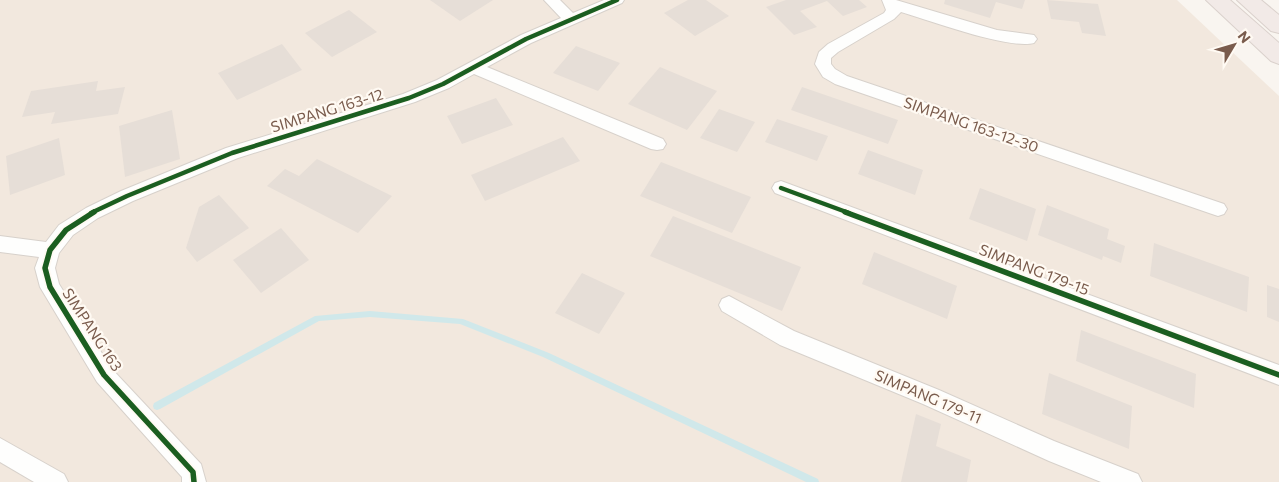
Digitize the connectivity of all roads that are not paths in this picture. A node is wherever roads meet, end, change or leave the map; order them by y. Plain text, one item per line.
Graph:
1 (552, 0) edge
2 (617, 0) edge
3 (1217, 0) edge
4 (1248, 0) edge
5 (891, 2) edge
6 (572, 20) junction
7 (1279, 26) edge
8 (1029, 40) dead end
9 (1279, 56) edge
10 (472, 67) junction
11 (657, 144) dead end
12 (781, 188) dead end
13 (1218, 209) dead end
14 (0, 244) edge
15 (50, 250) junction
16 (728, 305) dead end
17 (1279, 375) edge
18 (0, 449) edge
19 (56, 482) edge
20 (194, 482) edge
21 (1130, 482) edge

1 - 6 street
2 - 6 street, SIMPANG 163-12
3 - 9 highway
4 - 7 highway
5 - 8 street, SIMPANG 163-12-30
5 - 13 street, SIMPANG 163-12-30
6 - 10 street, SIMPANG 163-12
10 - 11 street
10 - 15 street, SIMPANG 163-12
12 - 17 street, SIMPANG 179-15
14 - 15 street
15 - 20 street, SIMPANG 163
16 - 21 street, SIMPANG 179-11
18 - 19 street

